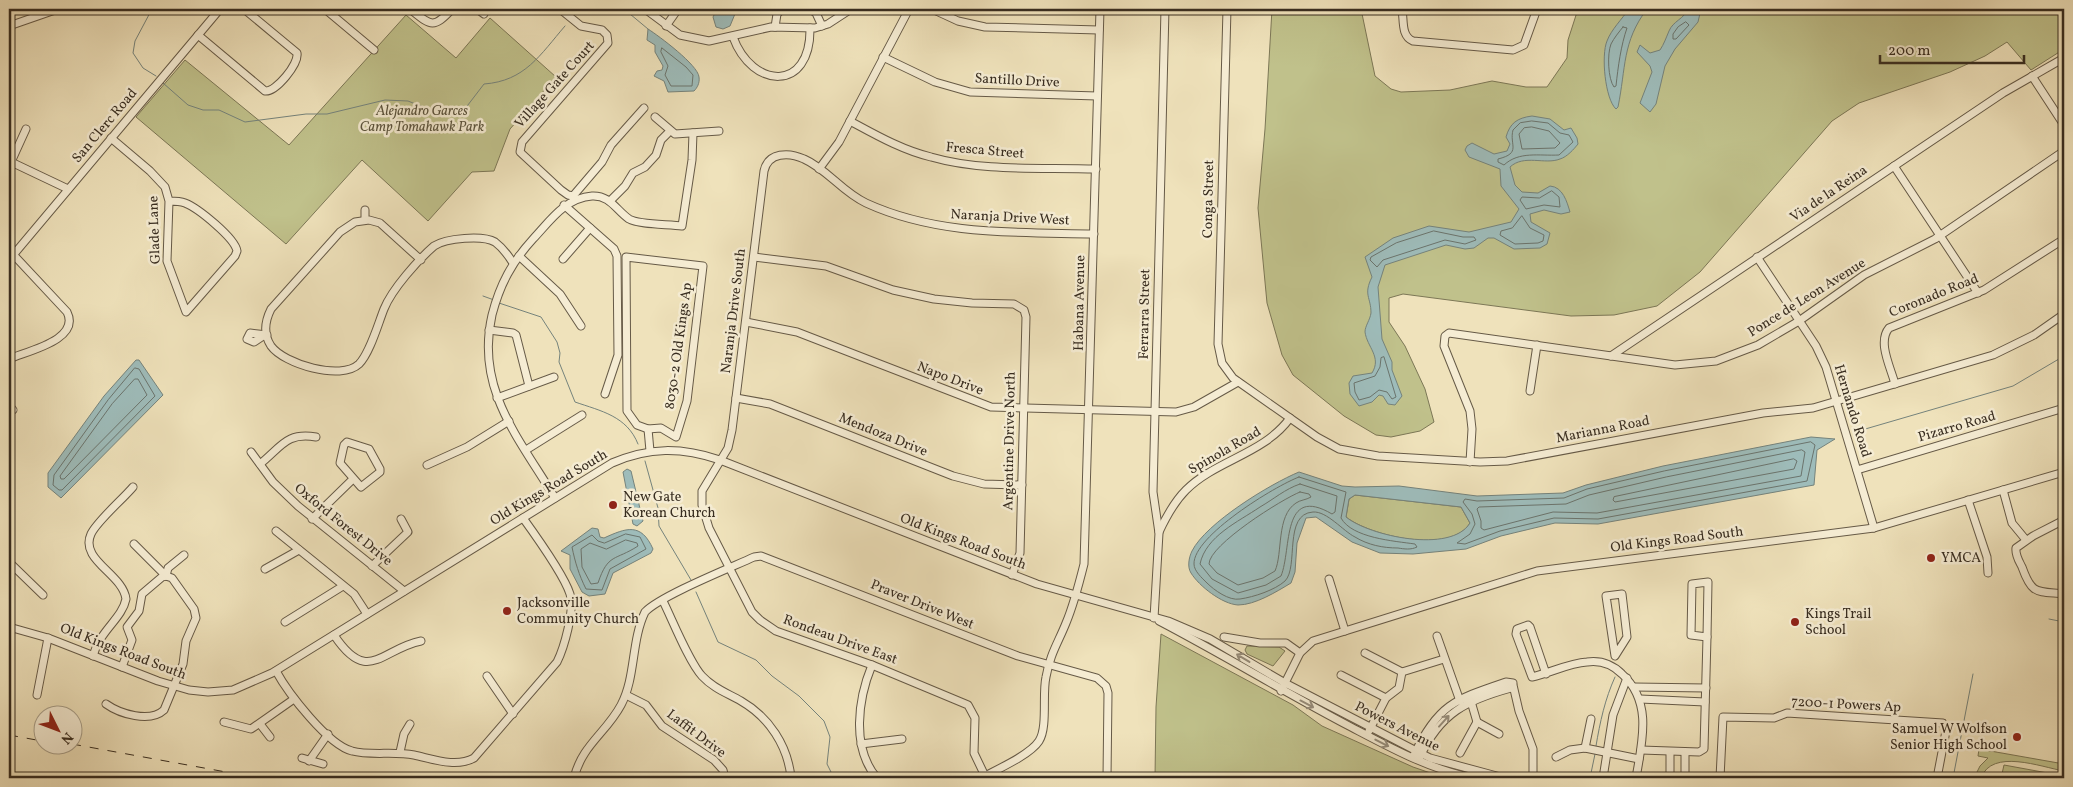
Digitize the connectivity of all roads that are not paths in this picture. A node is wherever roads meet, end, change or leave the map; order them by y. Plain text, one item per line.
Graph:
1 (58, 9) edge
2 (220, 9) edge
3 (244, 9) edge
4 (324, 9) edge
5 (410, 9) edge
6 (452, 9) edge
7 (477, 9) edge
8 (560, 9) edge
9 (645, 9) edge
10 (678, 9) edge
11 (782, 9) edge
12 (810, 9) edge
13 (850, 9) edge
14 (909, 9) edge
15 (932, 9) edge
16 (1100, 9) edge
17 (1165, 9) edge
18 (1227, 9) edge
19 (1402, 9) edge
20 (1537, 9) edge
21 (484, 14) dead end
22 (9, 26) edge
23 (666, 26) junction
24 (822, 26) junction
25 (775, 27) junction
26 (810, 28) junction
27 (1099, 30) junction
28 (198, 35) junction
29 (733, 37) junction
30 (374, 50) dead end
31 (883, 57) junction
32 (2064, 58) edge
33 (2032, 76) junction
34 (1097, 96) junction
35 (644, 108) dead end
36 (655, 118) dead end
37 (850, 121) junction
38 (2064, 125) edge
39 (26, 129) dead end
40 (670, 131) junction
41 (719, 132) dead end
42 (693, 133) junction
43 (111, 138) junction
44 (2064, 151) edge
45 (10, 161) edge
46 (767, 163) joint
47 (1894, 166) junction
48 (819, 169) junction
49 (1096, 169) junction
50 (68, 189) junction
51 (169, 201) junction
52 (610, 201) junction
53 (564, 206) junction
54 (365, 210) dead end
55 (364, 220) junction
56 (590, 228) junction
57 (1094, 234) junction
58 (1940, 236) junction
59 (2064, 239) edge
60 (10, 255) edge
61 (754, 257) junction
62 (1757, 257) junction
63 (564, 259) dead end
64 (421, 260) junction
65 (516, 260) junction
66 (1978, 293) junction
67 (2064, 314) edge
68 (1799, 321) junction
69 (746, 322) junction
70 (581, 326) dead end
71 (489, 330) junction
72 (1537, 345) junction
73 (1611, 356) junction
74 (9, 359) edge
75 (554, 377) dead end
76 (1238, 382) junction
77 (1896, 384) junction
78 (529, 386) junction
79 (1530, 392) dead end
80 (605, 394) dead end
81 (497, 398) junction
82 (736, 398) junction
83 (1837, 402) junction
84 (1024, 408) junction
85 (2064, 408) edge
86 (1089, 410) junction
87 (1155, 412) junction
88 (582, 415) dead end
89 (1290, 418) junction
90 (509, 421) junction
91 (648, 429) junction
92 (316, 437) dead end
93 (676, 437) junction
94 (526, 450) junction
95 (676, 450) junction
96 (650, 451) junction
97 (251, 452) dead end
98 (720, 460) junction
99 (1470, 462) junction
100 (260, 464) junction
101 (427, 465) dead end
102 (1857, 470) junction
103 (2064, 472) edge
104 (354, 479) junction
105 (1022, 485) junction
106 (133, 487) dead end
107 (2003, 490) junction
108 (555, 498) junction
109 (1968, 500) junction
110 (523, 518) junction
111 (312, 519) junction
112 (401, 519) dead end
113 (2064, 520) edge
114 (1874, 528) junction
115 (276, 531) dead end
116 (1159, 533) junction
117 (2026, 540) junction
118 (134, 544) dead end
119 (298, 550) junction
120 (184, 555) dead end
121 (9, 562) edge
122 (372, 566) junction
123 (729, 568) junction
124 (265, 569) dead end
125 (1988, 572) dead end
126 (166, 576) junction
127 (1012, 576) junction
128 (1329, 579) dead end
129 (343, 586) junction
130 (404, 591) junction
131 (2064, 594) edge
132 (44, 595) dead end
133 (1075, 596) junction
134 (663, 601) junction
135 (367, 614) junction
136 (1154, 618) junction
137 (285, 622) dead end
138 (9, 627) edge
139 (1345, 631) junction
140 (334, 635) junction
141 (1437, 636) dead end
142 (1224, 637) dead end
143 (1707, 637) junction
144 (48, 638) junction
145 (421, 640) dead end
146 (1300, 653) junction
147 (1365, 653) dead end
148 (93, 656) junction
149 (1615, 656) junction
150 (1444, 659) junction
151 (1048, 664) junction
152 (872, 665) junction
153 (122, 667) junction
154 (1615, 667) junction
155 (276, 671) junction
156 (1402, 672) junction
157 (1546, 674) junction
158 (1341, 675) dead end
159 (487, 676) dead end
160 (1627, 678) junction
161 (174, 687) junction
162 (1283, 687) junction
163 (1634, 687) junction
164 (1706, 688) junction
165 (37, 695) dead end
166 (626, 695) junction
167 (1386, 698) junction
168 (1470, 698) junction
169 (294, 699) junction
170 (1640, 700) junction
171 (1461, 702) junction
172 (1705, 702) junction
173 (106, 704) dead end
174 (513, 714) junction
175 (1591, 719) dead end
176 (224, 722) dead end
177 (1477, 722) junction
178 (260, 724) junction
179 (410, 724) dead end
180 (1371, 728) junction
181 (328, 734) junction
182 (1499, 734) dead end
183 (1367, 735) junction
184 (270, 737) dead end
185 (902, 739) dead end
186 (861, 744) junction
187 (1585, 748) junction
188 (1640, 750) junction
189 (400, 752) junction
190 (1419, 752) junction
191 (1670, 752) junction
192 (1685, 752) junction
193 (1460, 753) dead end
194 (1607, 753) junction
195 (1556, 757) dead end
196 (1639, 759) junction
197 (1415, 760) junction
198 (323, 764) dead end
199 (1533, 774) dead end
200 (983, 777) edge
201 (574, 778) edge
202 (725, 778) edge
203 (791, 778) edge
204 (877, 778) edge
205 (1107, 778) edge
206 (1473, 778) edge
207 (1504, 778) edge
208 (1603, 778) edge
209 (1636, 778) edge
210 (1670, 778) edge
211 (1685, 778) edge
212 (1720, 778) edge
213 (1938, 778) edge

1 - 22 street
2 - 28 street, San Clerc Road
3 - 28 street
4 - 30 street
5 - 6 street
7 - 21 street
8 - 35 street, Village Gate Court
9 - 23 street
10 - 23 street
11 - 25 street
12 - 24 street
13 - 24 street
14 - 31 street
15 - 27 street
16 - 27 street, Habana Avenue
17 - 87 street, Ferrarra Street
18 - 76 street, Conga Street
19 - 20 street
23 - 29 street
24 - 26 street
25 - 26 street
25 - 29 street
26 - 29 street
27 - 34 street, Habana Avenue
28 - 43 street, San Clerc Road
31 - 34 street, Santillo Drive
31 - 37 street
32 - 33 street, Via de la Reina
33 - 38 street
33 - 47 street, Via de la Reina
34 - 49 street, Habana Avenue
36 - 40 street
37 - 48 street
37 - 49 street, Fresca Street
39 - 45 street
40 - 42 street
40 - 52 street
41 - 42 street
42 - 52 street
43 - 50 street, San Clerc Road
43 - 51 street, Glade Lane
44 - 58 street, Ponce de Leon Avenue
45 - 50 street
46 - 48 street, Naranja Drive West
46 - 61 street, Naranja Drive South
47 - 58 street
47 - 62 street, Via de la Reina
48 - 57 street, Naranja Drive West
49 - 57 street, Habana Avenue
50 - 60 street, San Clerc Road
51 - 51 street, Glade Lane
52 - 53 street
53 - 56 street
53 - 65 street
54 - 55 street
55 - 64 street
55 - 64 street
56 - 63 street
56 - 80 street
57 - 86 street, Habana Avenue
58 - 66 street
58 - 68 street, Ponce de Leon Avenue
59 - 66 street, Coronado Road
60 - 74 street
61 - 69 street, Naranja Drive South
61 - 84 street, Argentine Drive North
62 - 68 street, Hernando Road
62 - 73 street, Via de la Reina
64 - 65 street
65 - 70 street
65 - 71 street
66 - 77 street, Coronado Road
67 - 77 street, Marianna Road
68 - 73 street, Ponce de Leon Avenue
68 - 83 street, Hernando Road
69 - 82 street, Naranja Drive South
69 - 84 street, Napo Drive
71 - 78 street
71 - 81 street
72 - 73 street, Ponce de Leon Avenue
72 - 79 street
72 - 99 street, Ponce de Leon Avenue
75 - 78 street
76 - 87 street
76 - 89 street, Marianna Road
77 - 83 street, Marianna Road
78 - 81 street
81 - 90 street
82 - 98 street, Naranja Drive South
82 - 105 street, Mendoza Drive
83 - 99 street, Marianna Road
83 - 102 street, Hernando Road
84 - 86 street, Napo Drive
84 - 105 street, Argentine Drive North
85 - 102 street, Pizarro Road
86 - 87 street, Napo Drive
86 - 133 street, Habana Avenue
87 - 116 street, Ferrarra Street
88 - 94 street
89 - 99 street, Marianna Road
89 - 116 street, Spinola Road
90 - 94 street
90 - 101 street
91 - 93 street, 8030-2 Old Kings Ap
91 - 93 street, 8030-2 Old Kings Ap
91 - 96 street
92 - 100 street
93 - 95 street
94 - 108 street
95 - 96 street, Old Kings Road South
95 - 98 street, Old Kings Road South
96 - 108 street, Old Kings Road South
97 - 100 street, Oxford Forest Drive
98 - 123 street, Rondeau Drive East
98 - 127 street, Old Kings Road South
100 - 111 street, Oxford Forest Drive
102 - 114 street, Hernando Road
103 - 107 street, Old Kings Road South
104 - 104 street
104 - 111 street
105 - 127 street, Argentine Drive North
106 - 148 street
107 - 109 street, Old Kings Road South
107 - 117 street
108 - 110 street, Old Kings Road South
109 - 114 street, Old Kings Road South
109 - 125 street
110 - 130 street, Old Kings Road South
110 - 174 street
111 - 122 street, Oxford Forest Drive
112 - 122 street
113 - 117 street
114 - 139 street, Old Kings Road South
115 - 119 street
116 - 136 street, Ferrarra Street
117 - 131 street
118 - 126 street
119 - 124 street
119 - 129 street
120 - 126 street
121 - 132 street
122 - 130 street, Oxford Forest Drive
123 - 134 street, Praver Drive West
123 - 151 street, Praver Drive West
123 - 152 street, Rondeau Drive East
126 - 153 street
126 - 161 street
127 - 133 street, Old Kings Road South
128 - 139 street
129 - 135 street
129 - 137 street
130 - 135 street, Old Kings Road South
133 - 136 street, Old Kings Road South
133 - 151 street, Habana Avenue
134 - 166 street, Praver Drive West
134 - 203 street
135 - 140 street, Old Kings Road South
136 - 162 street, Old Kings Road South
138 - 144 street, Old Kings Road South
139 - 146 street, Old Kings Road South
140 - 145 street
140 - 155 street, Old Kings Road South
141 - 150 street
142 - 146 street
143 - 143 street
143 - 164 street
144 - 148 street, Old Kings Road South
144 - 165 street
146 - 162 street, Old Kings Road South
147 - 156 street
148 - 153 street, Old Kings Road South
149 - 149 street
149 - 154 street
150 - 156 street
150 - 171 street
151 - 200 street, Habana Avenue
151 - 205 street, Praver Drive West
152 - 186 street
152 - 200 street, Rondeau Drive East
153 - 161 street, Old Kings Road South
154 - 157 street
154 - 160 street
155 - 161 street, Old Kings Road South
155 - 169 street
156 - 167 street
157 - 157 street
158 - 167 street
159 - 174 street
160 - 163 street
160 - 194 street
161 - 173 street
162 - 180 street, Powers Avenue
162 -> 183 street, Powers Avenue
163 - 164 street
163 - 170 street
164 - 172 street
166 - 201 street, Praver Drive West
166 - 202 street, Laffit Drive
167 - 180 street
168 - 171 street
168 - 177 street
168 - 199 street
169 - 178 street
169 - 181 street
170 - 172 street
170 - 188 street
171 - 190 street
172 - 192 street
174 - 189 street
175 - 187 street
176 - 178 street
177 - 182 street
177 - 193 street
178 - 184 street
179 - 189 street
180 - 183 street
180 - 190 street, Powers Avenue
181 - 189 street
181 - 198 street
183 -> 197 street, Powers Avenue
185 - 186 street
186 - 204 street
187 - 194 street
187 - 195 street
188 - 191 street
188 - 196 street
190 - 197 street
190 - 207 street, Powers Avenue
191 - 192 street
191 - 210 street
192 - 211 street
194 - 196 street
194 - 208 street
196 - 209 street
197 - 206 street, Powers Avenue
212 - 213 street, 7200-1 Powers Ap

